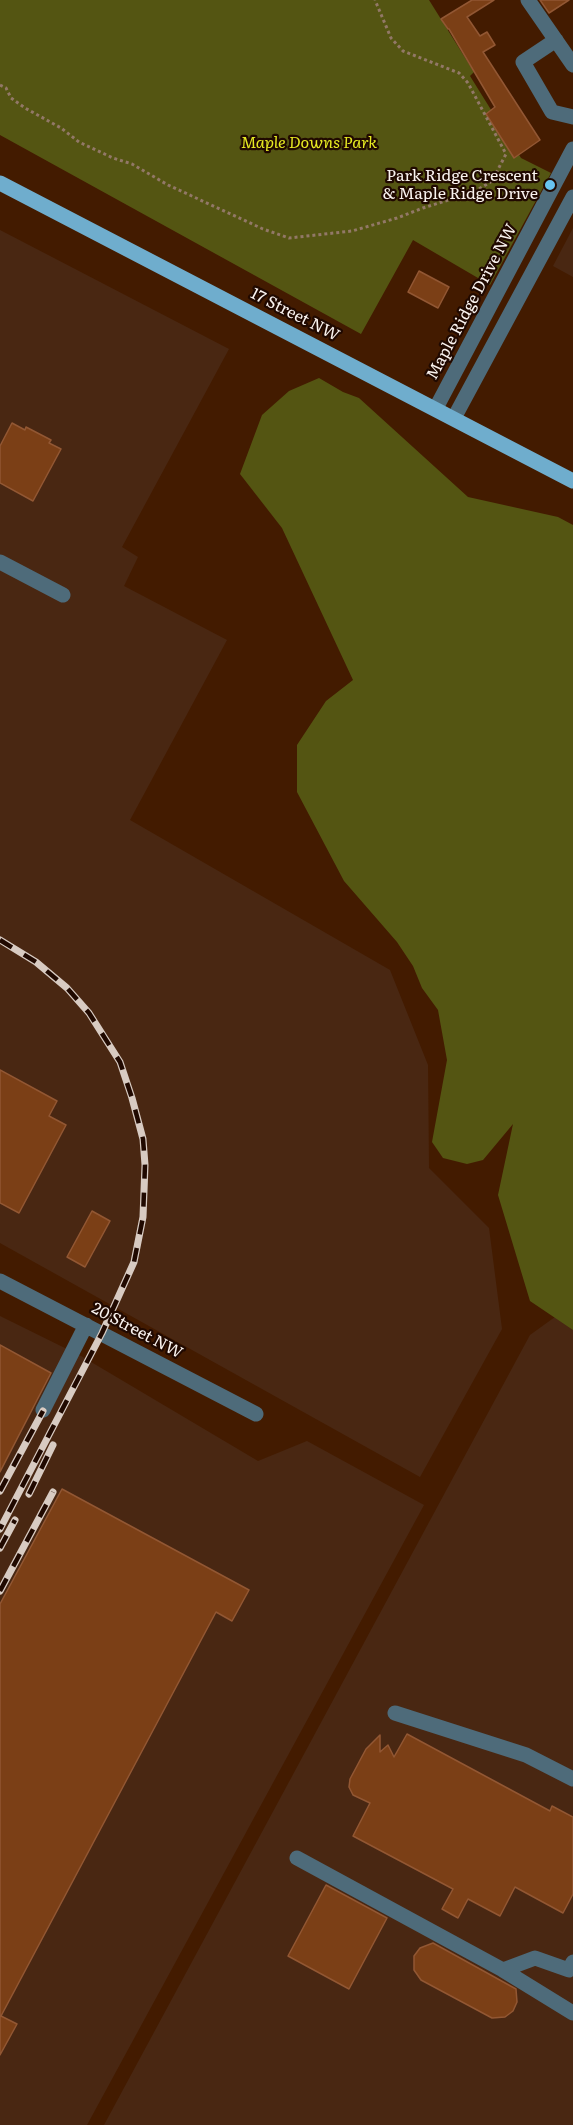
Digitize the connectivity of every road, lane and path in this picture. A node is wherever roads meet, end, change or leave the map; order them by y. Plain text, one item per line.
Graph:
1 (375, 0) edge
2 (528, 0) edge
3 (556, 40) junction
4 (573, 65) edge
5 (0, 85) edge
6 (573, 117) edge
7 (573, 149) edge
8 (0, 183) edge
9 (573, 197) edge
10 (538, 216) junction
11 (566, 222) edge
12 (436, 408) junction
13 (454, 418) junction
14 (573, 481) edge
15 (0, 562) edge
16 (63, 596) dead end
17 (0, 1281) edge
18 (86, 1325) junction
19 (43, 1410) dead end
20 (256, 1414) dead end
21 (395, 1713) dead end
22 (573, 1779) edge
23 (297, 1858) dead end
24 (572, 1968) edge
25 (503, 1970) junction
26 (573, 2013) edge

1 - 5 path
2 - 3 street
3 - 4 street
3 - 6 street
7 - 10 street, Maple Ridge Drive NW
8 - 12 main road, 17 Street NW
9 - 11 street
10 - 11 street
10 - 12 street, Maple Ridge Drive NW
11 - 13 street
12 - 13 main road, 17 Street NW
13 - 14 main road, 17 Street NW
15 - 16 street
17 - 18 street, 20 Street NW
18 - 19 street
18 - 20 street, 20 Street NW
21 - 22 street
23 - 25 street
24 - 25 street
25 - 26 street

